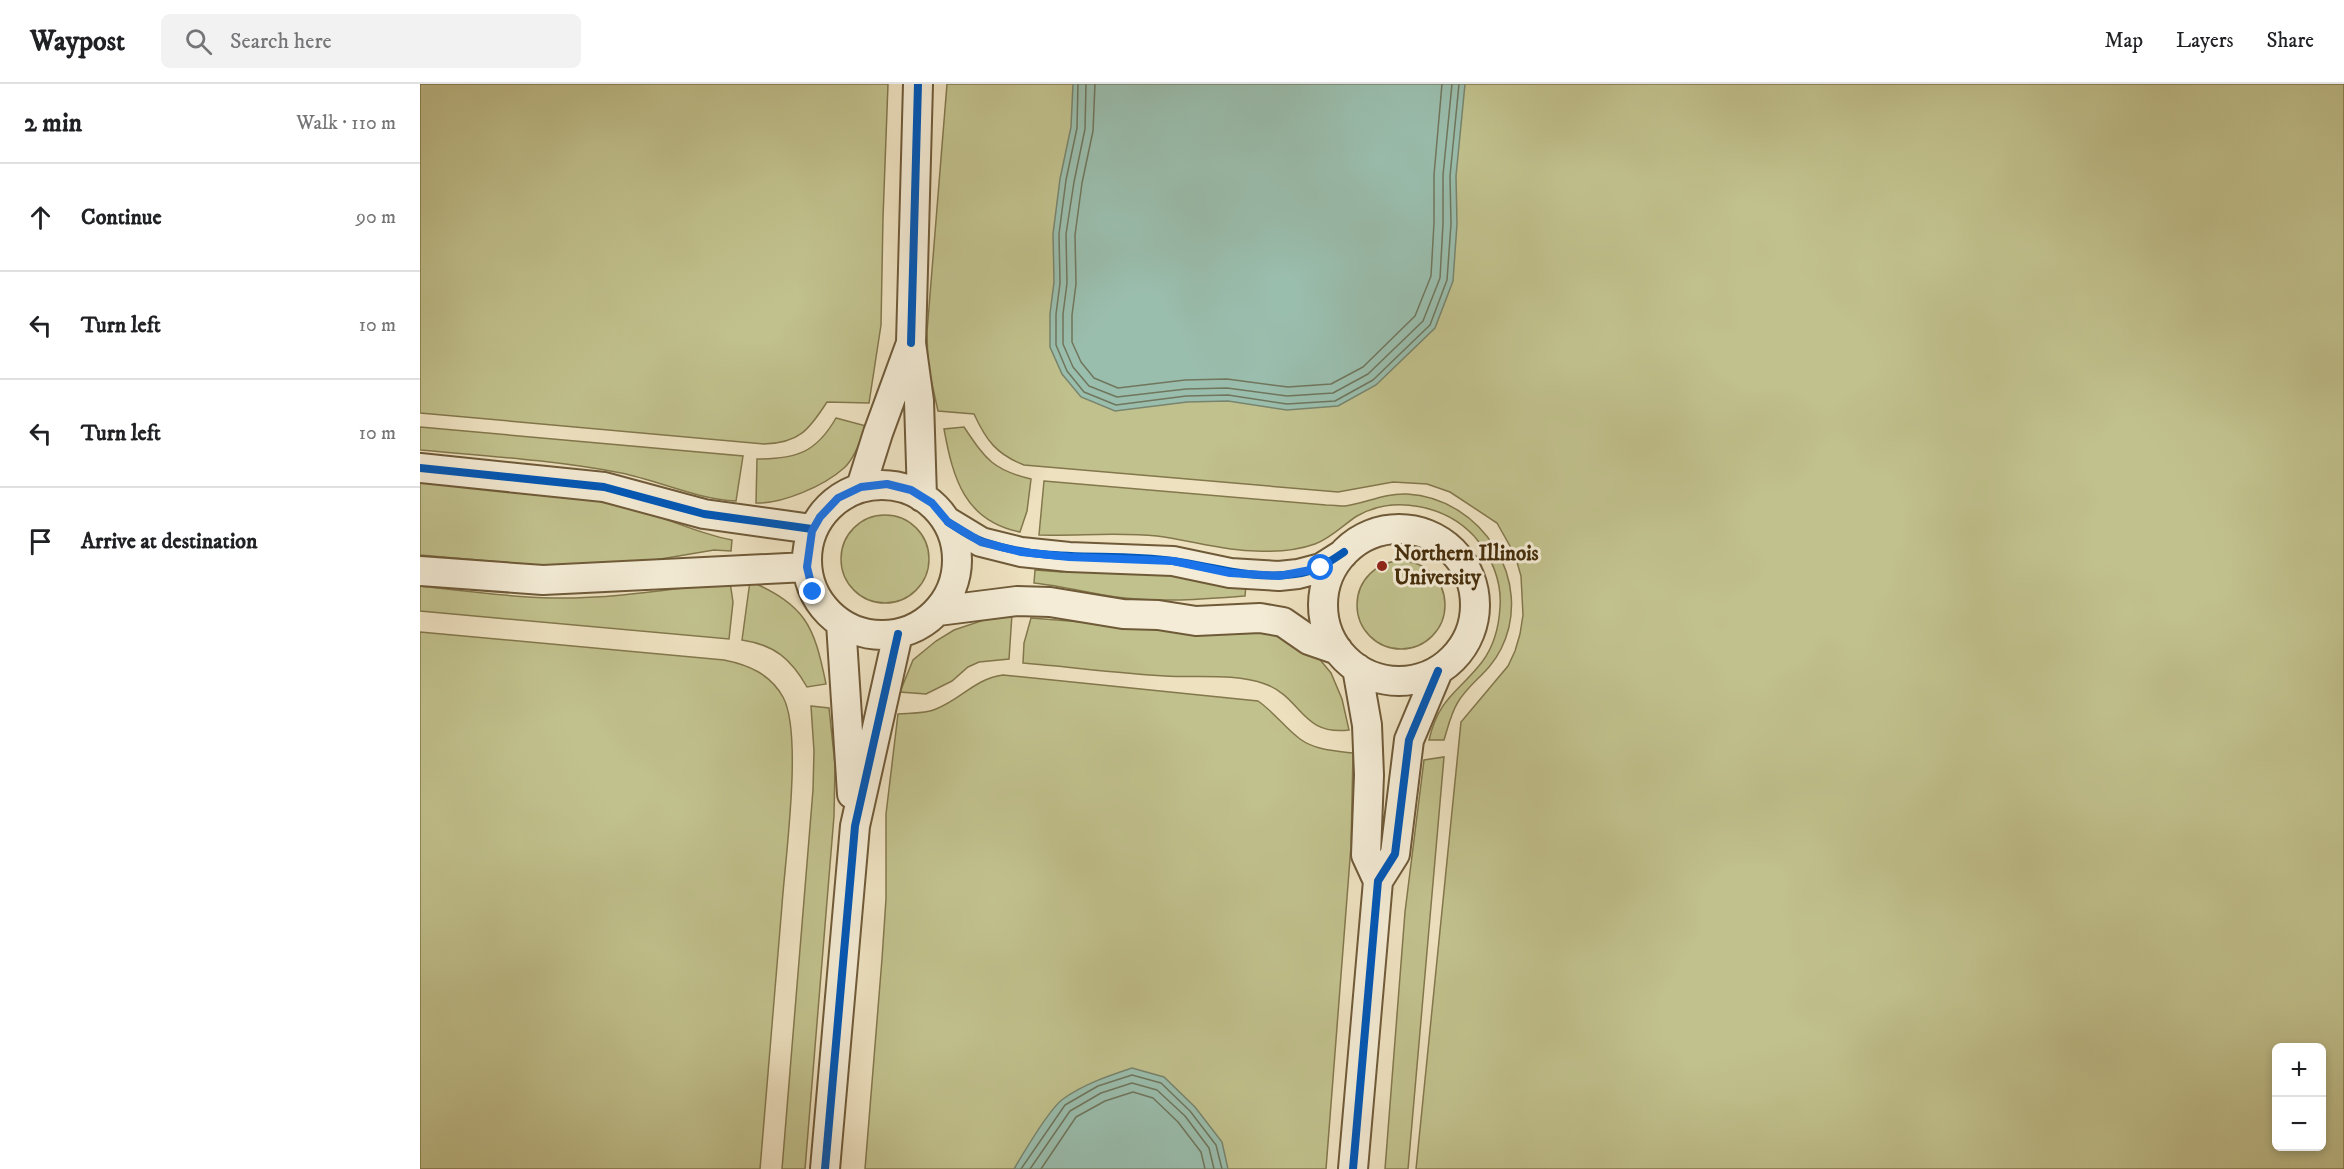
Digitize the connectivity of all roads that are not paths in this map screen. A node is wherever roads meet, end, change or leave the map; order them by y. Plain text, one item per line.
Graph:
1 (918, 84) edge
2 (911, 343) junction
3 (420, 468) edge
4 (861, 487) junction
5 (922, 497) junction
6 (948, 522) junction
7 (812, 529) junction
8 (1344, 552) junction
9 (807, 567) junction
10 (420, 571) edge
11 (938, 612) junction
12 (841, 623) junction
13 (898, 634) junction
14 (1348, 659) junction
15 (1438, 670) junction
16 (855, 826) junction
17 (1378, 881) junction
18 (825, 1169) edge
19 (1353, 1169) edge

1 - 2 street
2 - 4 street
2 - 5 street
3 - 7 street
4 - 5 street
4 - 7 street
5 - 6 street
6 - 8 street
6 - 11 street
7 - 9 street
8 - 14 street
8 - 15 street
9 - 10 street
9 - 12 street
11 - 13 street
11 - 14 street
12 - 13 street
12 - 16 street
13 - 16 street
14 - 15 street
14 - 17 street
15 - 17 street
16 - 18 street
17 - 19 street

